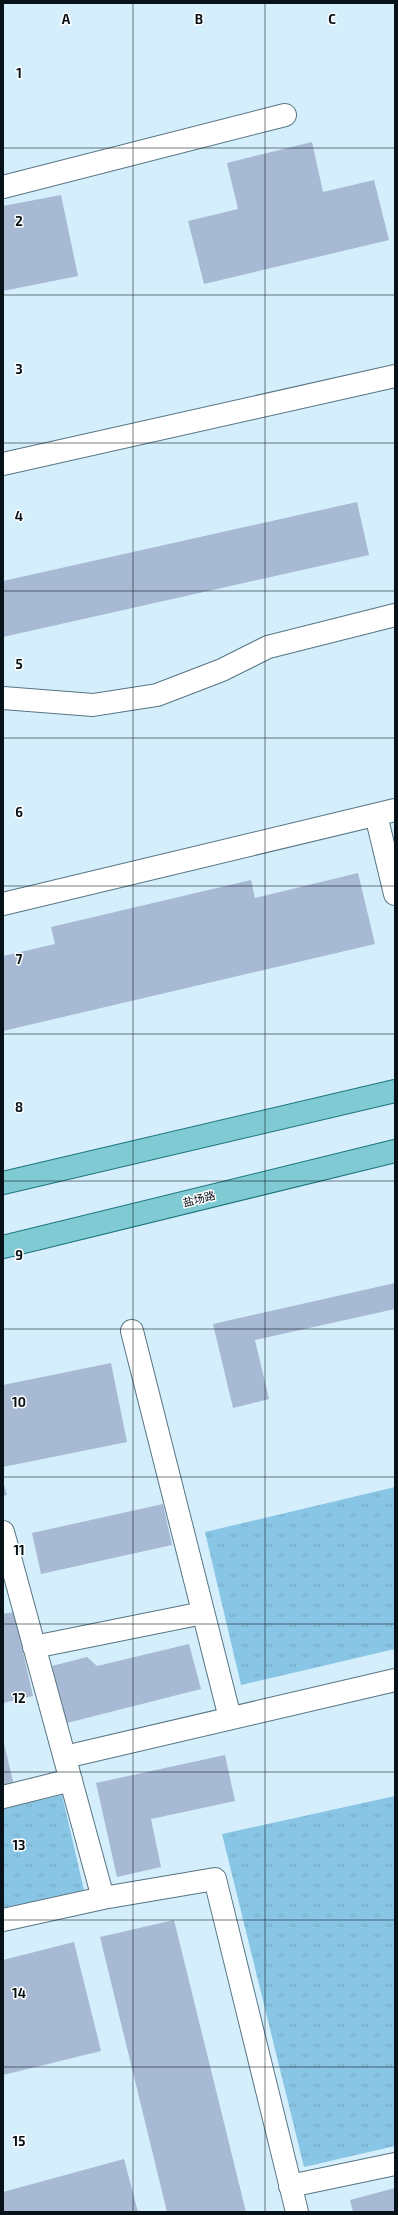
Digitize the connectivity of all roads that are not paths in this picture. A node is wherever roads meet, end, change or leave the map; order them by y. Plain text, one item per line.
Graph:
1 (285, 115) dead end
2 (3, 187) edge
3 (395, 376) edge
4 (3, 464) edge
5 (395, 615) edge
6 (3, 698) edge
7 (385, 812) edge
8 (395, 894) edge
9 (3, 904) edge
10 (395, 1091) edge
11 (395, 1151) edge
12 (3, 1183) edge
13 (3, 1247) edge
14 (132, 1331) dead end
15 (3, 1532) edge
16 (203, 1613) junction
17 (34, 1647) junction
18 (395, 1680) edge
19 (230, 1718) junction
20 (65, 1757) junction
21 (71, 1780) junction
22 (3, 1797) edge
23 (103, 1898) junction
24 (3, 1920) edge
25 (395, 2164) edge
26 (290, 2186) junction
27 (297, 2212) edge

1 - 2 street
3 - 4 street
5 - 6 street
7 - 8 street
7 - 9 street
10 - 12 main road
11 - 13 main road, 盐场路
14 - 16 street
15 - 17 street
16 - 17 street
16 - 19 street
17 - 20 street
18 - 19 street
19 - 20 street
20 - 21 street
21 - 22 street
21 - 23 street
23 - 24 street
23 - 26 street
25 - 26 street
26 - 27 street

